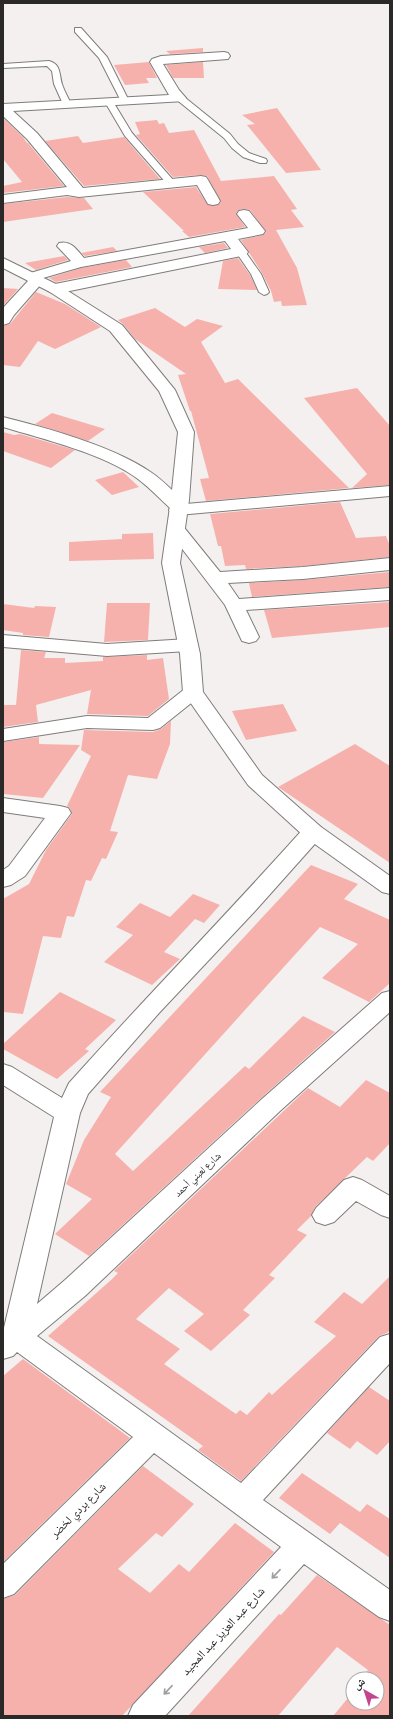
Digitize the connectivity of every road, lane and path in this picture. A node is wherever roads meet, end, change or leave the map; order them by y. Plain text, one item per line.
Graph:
1 (78, 30) dead end
2 (224, 56) dead end
3 (3, 66) edge
4 (180, 98) junction
5 (124, 101) junction
6 (109, 102) junction
7 (67, 104) junction
8 (3, 108) edge
9 (264, 162) dead end
10 (171, 183) junction
11 (79, 192) junction
12 (3, 199) edge
13 (213, 201) dead end
14 (244, 214) dead end
15 (228, 236) junction
16 (64, 246) dead end
17 (241, 252) junction
18 (3, 262) edge
19 (81, 263) junction
20 (35, 278) junction
21 (55, 289) junction
22 (264, 292) dead end
23 (3, 320) edge
24 (3, 422) edge
25 (390, 492) edge
26 (178, 509) junction
27 (176, 529) junction
28 (390, 564) edge
29 (215, 578) junction
30 (390, 594) edge
31 (234, 605) junction
32 (249, 637) dead end
33 (3, 641) edge
34 (188, 645) junction
35 (192, 692) junction
36 (3, 735) edge
37 (3, 805) edge
38 (313, 832) junction
39 (3, 880) edge
40 (390, 887) edge
41 (390, 999) edge
42 (3, 1073) edge
43 (67, 1113) junction
44 (390, 1208) edge
45 (325, 1215) dead end
46 (9, 1342) edge
47 (390, 1345) edge
48 (153, 1436) junction
49 (243, 1501) junction
50 (302, 1545) junction
51 (3, 1584) edge
52 (390, 1607) edge
53 (144, 1716) edge

1 - 5 lane
2 - 4 street
3 - 7 lane
4 - 5 street
4 - 9 lane
5 - 6 street
6 - 7 street
6 - 10 lane
7 - 8 street
8 - 11 street
10 - 11 street
10 - 13 street
11 - 12 street
14 - 15 street
15 - 17 street
15 - 19 street
16 - 19 street
17 - 21 street
17 - 22 lane
18 - 20 street
19 - 20 street
20 - 21 street
20 - 23 street
21 - 26 street
24 - 26 street
25 - 26 street
26 - 27 street
27 - 29 street
27 - 34 street
28 - 29 street
29 - 31 street
30 - 31 street
31 - 32 street
33 - 34 street
34 - 35 street
35 - 36 street
35 - 38 street
37 - 39 street
38 - 40 street
38 - 43 street
41 - 46 street, شارع لعبني أحمد
42 - 43 street
43 - 46 street
44 - 45 street
46 - 48 street
47 - 49 street
48 - 49 street
48 - 51 street, شارع بردي لخضر
49 - 50 street
50 - 52 street
50 -> 53 street, شارع عبد العزيز عبد المجيد

